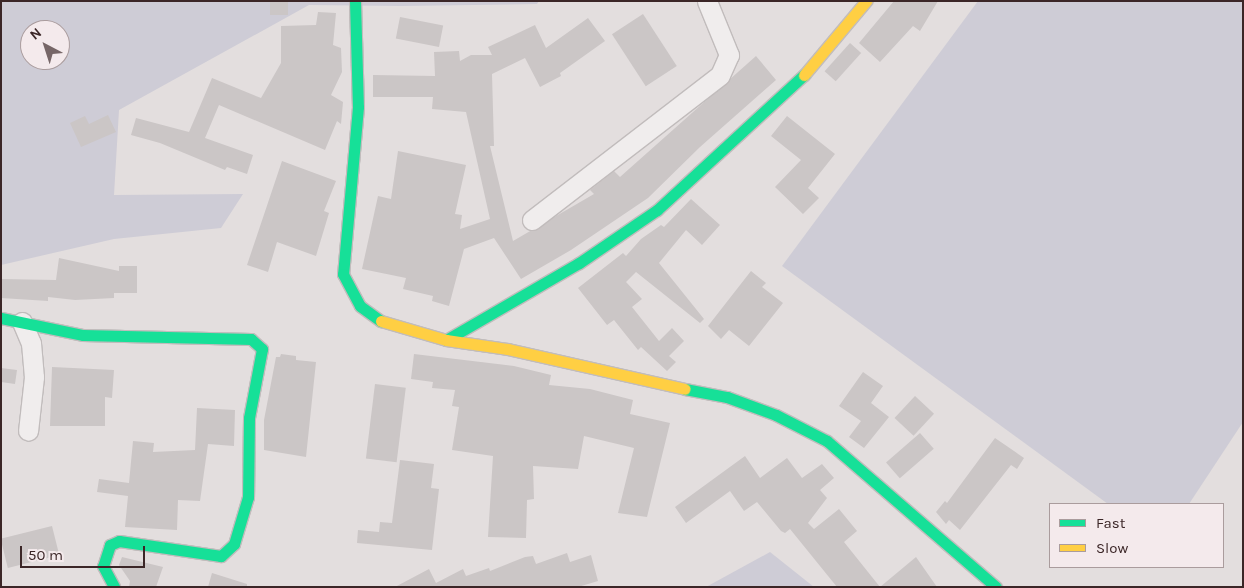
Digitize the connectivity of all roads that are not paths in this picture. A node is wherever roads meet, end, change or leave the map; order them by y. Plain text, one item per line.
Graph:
1 (355, 1) edge
2 (707, 1) edge
3 (866, 1) edge
4 (532, 220) dead end
5 (1, 318) edge
6 (22, 322) junction
7 (446, 340) junction
8 (28, 431) dead end
9 (114, 587) edge
10 (996, 587) edge

1 - 7 street
2 - 4 street
3 - 7 street
5 - 6 street
6 - 8 street
6 - 9 street
7 - 10 street

